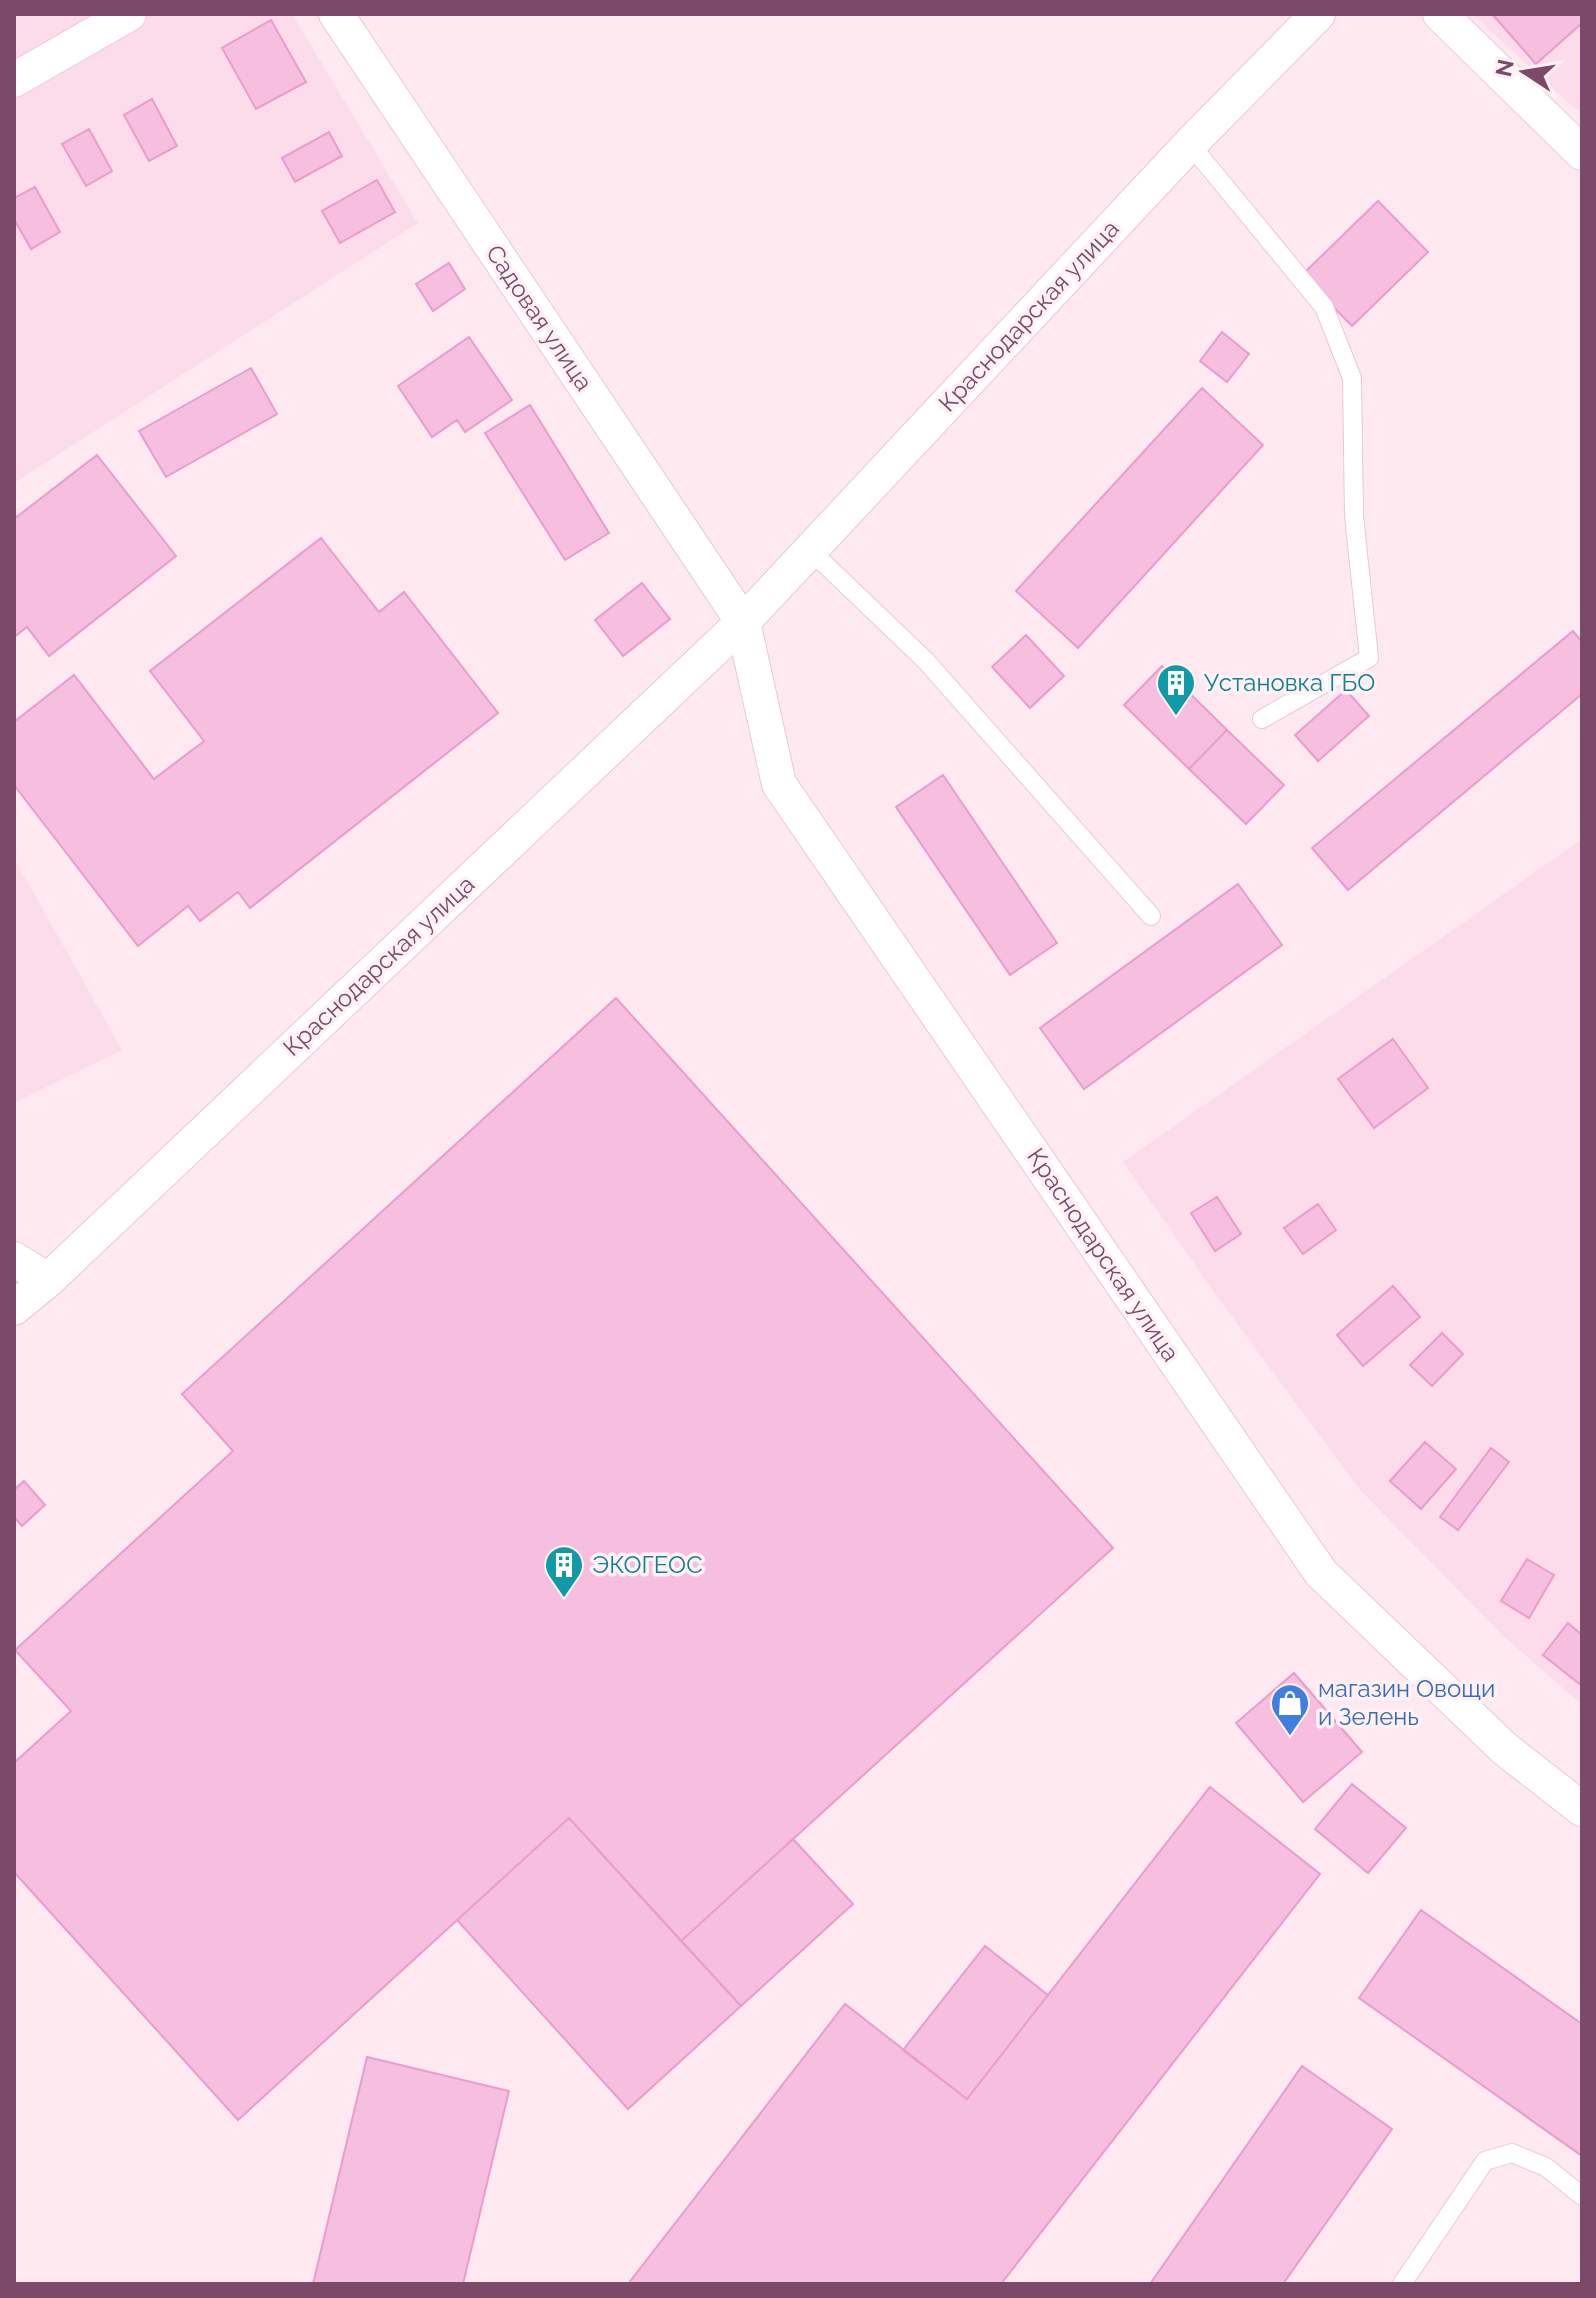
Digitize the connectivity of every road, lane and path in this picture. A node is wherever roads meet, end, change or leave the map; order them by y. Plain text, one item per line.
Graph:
1 (129, 14) edge
2 (336, 14) edge
3 (1440, 14) edge
4 (1306, 18) edge
5 (14, 80) edge
6 (1190, 144) junction
7 (1582, 153) edge
8 (810, 550) junction
9 (743, 622) junction
10 (1262, 719) dead end
11 (1151, 916) dead end
12 (14, 1259) edge
13 (48, 1280) junction
14 (14, 1308) edge
15 (1582, 1809) edge
16 (1582, 2196) edge
17 (1402, 2284) edge

1 - 5 street
2 - 9 street, Садовая улица
3 - 7 street
4 - 6 street, Краснодарская улица
6 - 8 street, Краснодарская улица
6 - 10 lane
8 - 9 street, Краснодарская улица
8 - 11 lane
9 - 13 street, Краснодарская улица
9 - 15 street, Краснодарская улица
12 - 13 street
13 - 14 street, Краснодарская улица
16 - 17 lane

